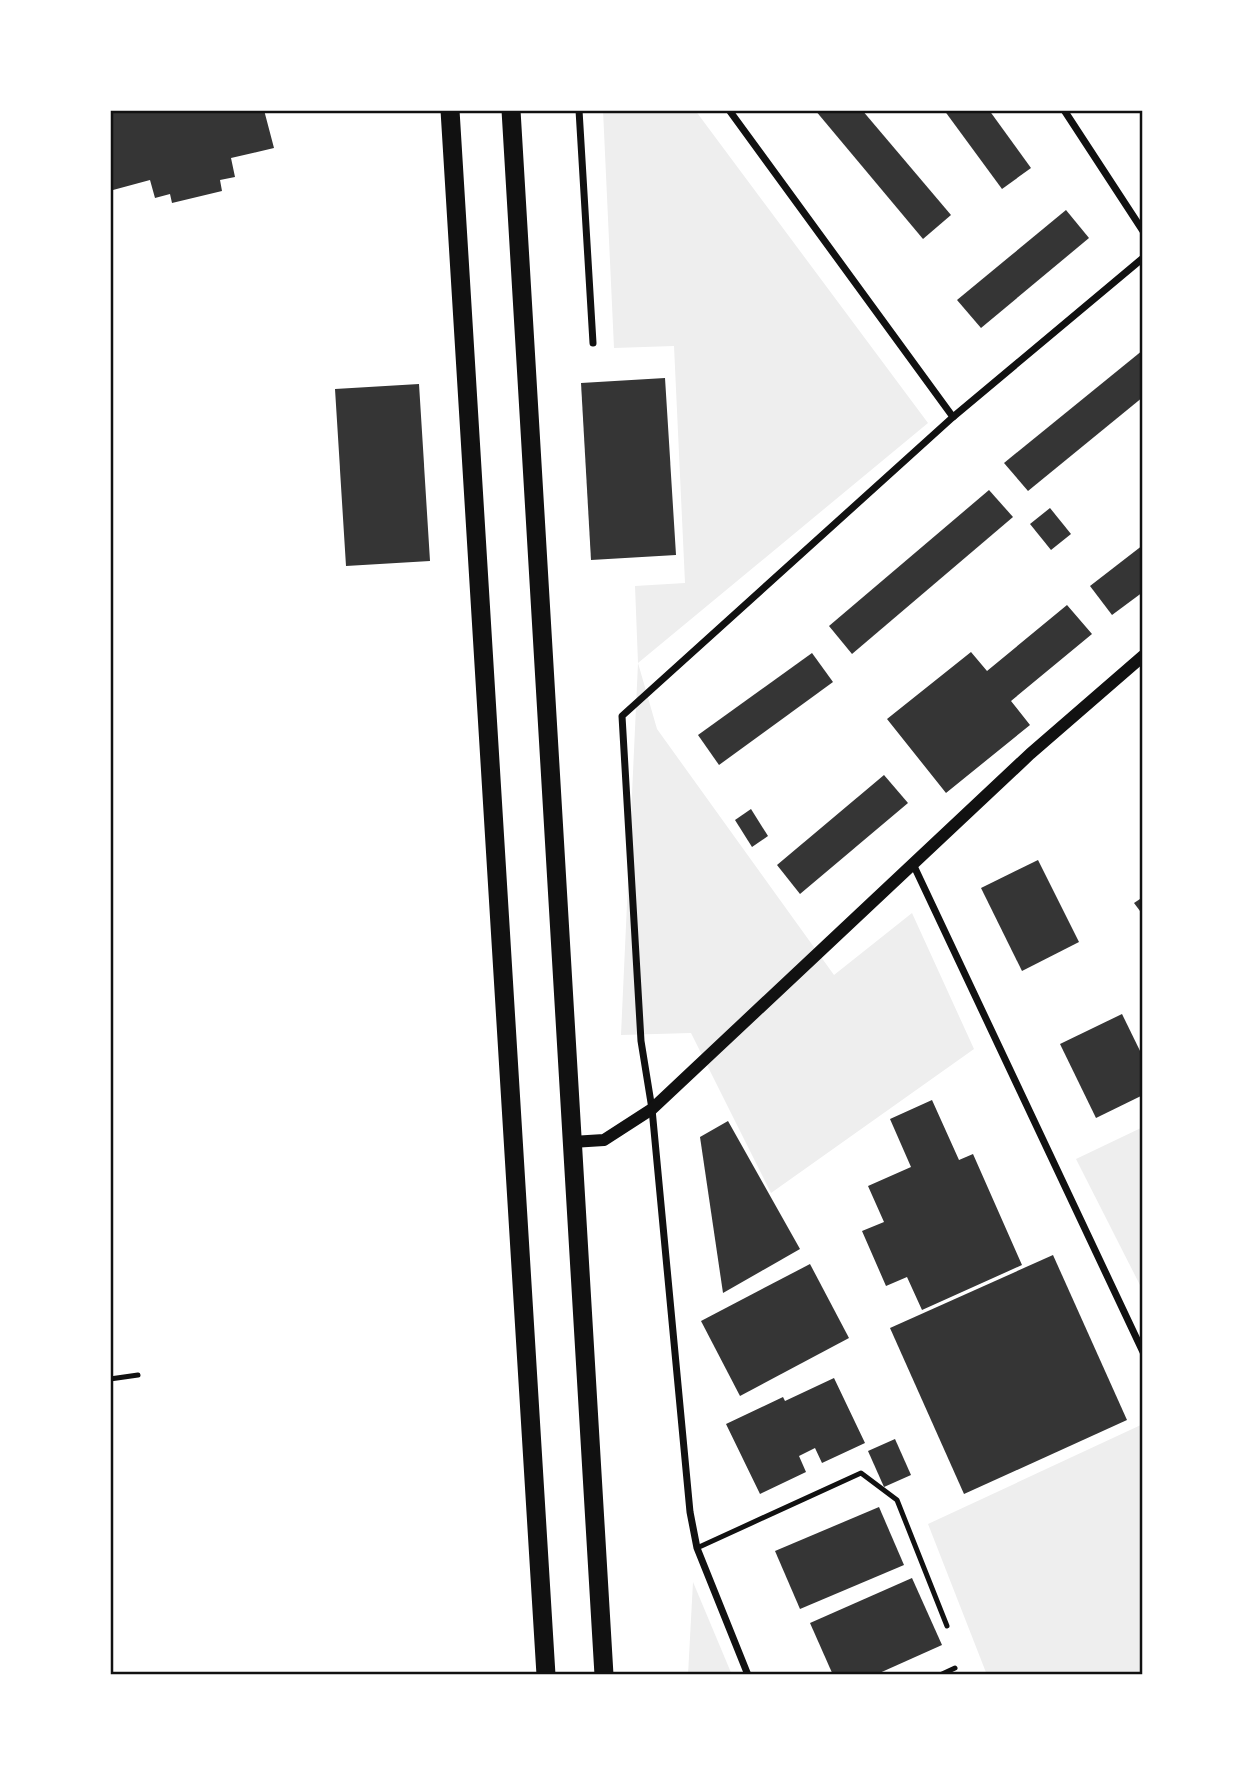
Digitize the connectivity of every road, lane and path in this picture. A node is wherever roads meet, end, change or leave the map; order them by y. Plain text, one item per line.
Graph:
1 (442, 110) edge
2 (450, 110) edge
3 (511, 110) edge
4 (579, 110) edge
5 (729, 110) edge
6 (1064, 110) edge
7 (455, 167) junction
8 (1143, 231) edge
9 (1143, 258) edge
10 (593, 343) dead end
11 (953, 417) junction
12 (1143, 656) edge
13 (913, 864) junction
14 (652, 1109) junction
15 (572, 1142) junction
16 (1143, 1352) edge
17 (138, 1375) dead end
18 (110, 1379) edge
19 (697, 1548) junction
20 (947, 1626) dead end
21 (955, 1668) dead end
22 (546, 1675) edge
23 (604, 1675) edge
24 (748, 1675) edge
25 (940, 1675) edge

1 - 7 highway
2 - 7 highway
3 - 15 highway
4 - 10 street
5 - 11 street
6 - 8 street
7 - 22 highway
9 - 11 street
11 - 14 street
12 - 13 street
13 - 14 street
13 - 16 street
14 - 15 street
14 - 19 street
15 - 23 highway
17 - 18 lane
19 - 20 lane
19 - 24 street
21 - 25 lane

